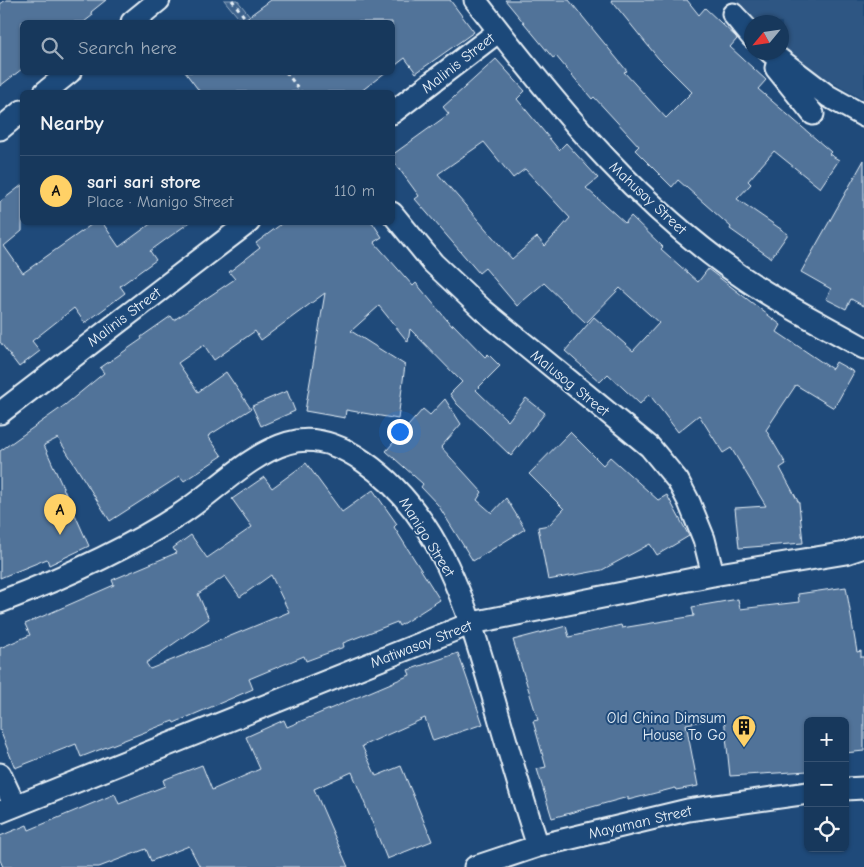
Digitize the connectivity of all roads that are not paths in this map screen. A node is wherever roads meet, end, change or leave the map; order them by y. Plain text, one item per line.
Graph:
1 (159, 0) edge
2 (475, 0) edge
3 (726, 0) edge
4 (134, 20) edge
5 (744, 24) edge
6 (499, 31) junction
7 (777, 60) edge
8 (66, 75) edge
9 (48, 90) edge
10 (395, 111) edge
11 (20, 113) edge
12 (864, 116) edge
13 (0, 129) edge
14 (395, 216) edge
15 (245, 225) edge
16 (864, 348) edge
17 (0, 413) edge
18 (864, 547) edge
19 (712, 575) junction
20 (0, 602) edge
21 (472, 623) junction
22 (0, 774) edge
23 (864, 788) edge
24 (849, 789) edge
25 (804, 794) edge
26 (7, 809) edge
27 (538, 846) junction
28 (475, 867) edge

1 - 4 street
2 - 6 street, Mahusay Street
3 - 5 street
6 - 10 street, Malinis Street
6 - 16 street, Mahusay Street
7 - 12 street
8 - 9 street
11 - 13 street
14 - 19 street, Malusog Street
15 - 17 street, Malinis Street
18 - 19 street, Matiwasay Street
19 - 21 street, Matiwasay Street
20 - 21 street, Manigo Street
21 - 26 street, Matiwasay Street
21 - 27 street, Manigo Street
22 - 26 street
23 - 24 street
25 - 27 street, Mayaman Street
27 - 28 street, Mayaman Street

